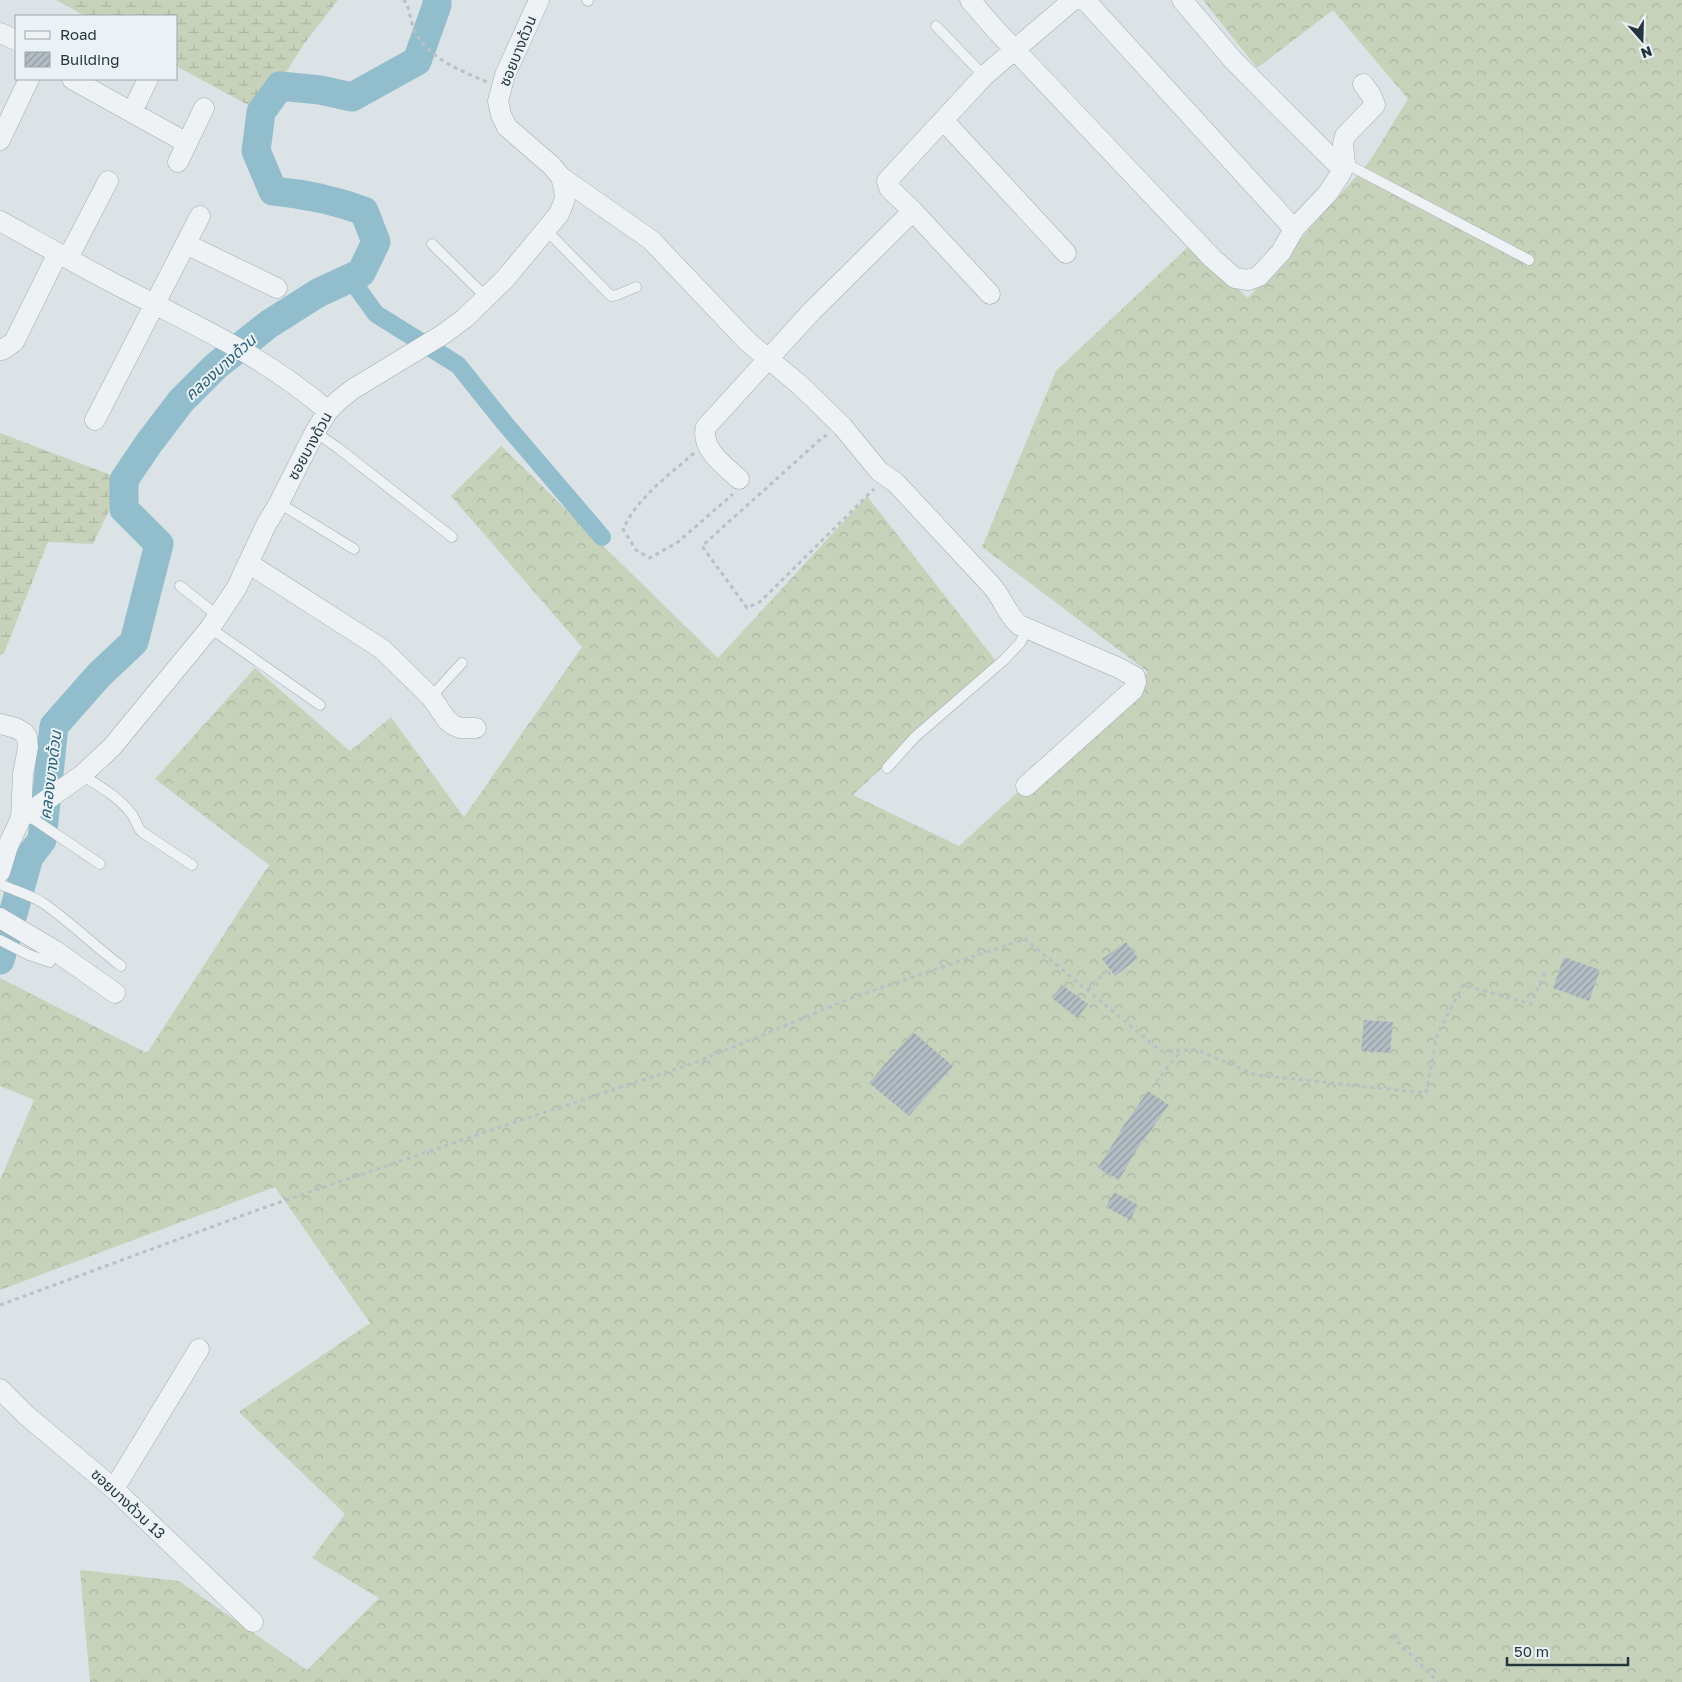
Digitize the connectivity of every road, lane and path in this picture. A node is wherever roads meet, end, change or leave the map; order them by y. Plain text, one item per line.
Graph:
1 (404, 0) edge
2 (539, 0) edge
3 (970, 0) edge
4 (1073, 0) edge
5 (1084, 0) edge
6 (1182, 0) edge
7 (936, 26) dead end
8 (0, 33) edge
9 (15, 40) edge
10 (1012, 51) junction
11 (988, 72) junction
12 (29, 80) edge
13 (74, 80) edge
14 (148, 80) edge
15 (1363, 84) dead end
16 (502, 88) junction
17 (204, 108) dead end
18 (132, 112) junction
19 (944, 121) junction
20 (0, 140) edge
21 (187, 143) junction
22 (178, 162) dead end
23 (1343, 166) junction
24 (561, 177) junction
25 (108, 181) dead end
26 (912, 211) junction
27 (200, 216) dead end
28 (0, 220) edge
29 (1294, 229) junction
30 (546, 230) junction
31 (186, 244) junction
32 (432, 244) dead end
33 (1066, 253) dead end
34 (63, 255) junction
35 (1529, 260) dead end
36 (636, 287) dead end
37 (277, 288) dead end
38 (990, 294) dead end
39 (487, 298) junction
40 (154, 303) junction
41 (0, 350) edge
42 (769, 359) junction
43 (328, 412) junction
44 (94, 420) dead end
45 (315, 432) junction
46 (834, 435) junction
47 (705, 443) junction
48 (739, 479) joint
49 (869, 483) dead end
50 (279, 503) junction
51 (452, 537) dead end
52 (354, 548) dead end
53 (248, 563) junction
54 (180, 586) dead end
55 (214, 622) junction
56 (1027, 629) junction
57 (462, 663) dead end
58 (431, 697) junction
59 (320, 705) dead end
60 (0, 724) edge
61 (476, 728) dead end
62 (887, 768) dead end
63 (76, 779) junction
64 (1026, 786) dead end
65 (29, 816) junction
66 (100, 864) dead end
67 (192, 865) dead end
68 (3, 881) edge
69 (0, 918) edge
70 (16, 938) junction
71 (0, 940) edge
72 (50, 962) dead end
73 (121, 966) dead end
74 (1109, 969) dead end
75 (1545, 972) dead end
76 (1087, 990) junction
77 (115, 993) dead end
78 (1182, 1050) junction
79 (1156, 1082) dead end
80 (0, 1304) edge
81 (199, 1349) dead end
82 (0, 1389) edge
83 (114, 1489) junction
84 (253, 1622) dead end
85 (1392, 1636) dead end
86 (1438, 1682) edge

1 - 16 path
2 - 16 street, ซอยบางด้วน
3 - 10 street
4 - 10 street
5 - 29 street
6 - 23 street
7 - 11 lane
8 - 9 street
10 - 11 street
10 - 29 street
11 - 19 street
12 - 20 street
13 - 18 street
14 - 18 street
15 - 23 street
16 - 24 street, ซอยบางด้วน
17 - 21 street
18 - 21 street
19 - 26 street
19 - 33 street
21 - 22 street
23 - 29 street
23 - 35 lane
24 - 30 street, ซอยบางด้วน
24 - 42 street
25 - 34 street
26 - 38 street
26 - 42 street
27 - 31 street
28 - 34 street
30 - 36 lane
30 - 39 street, ซอยบางด้วน
31 - 37 street
31 - 40 street
32 - 39 lane
34 - 40 street
34 - 41 street
39 - 43 street, ซอยบางด้วน
40 - 43 street
40 - 44 street
42 - 46 street
42 - 47 street
43 - 45 street, ซอยบางด้วน
45 - 50 street, ซอยบางด้วน
45 - 51 lane
46 - 49 path
46 - 56 street
47 - 48 street
47 - 48 path
50 - 52 lane
50 - 53 street, ซอยบางด้วน
53 - 55 street, ซอยบางด้วน
53 - 58 street
54 - 55 lane
55 - 59 lane
55 - 63 street, ซอยบางด้วน
56 - 62 lane
56 - 64 street
57 - 58 lane
58 - 61 street
60 - 65 street
63 - 65 street, ซอยบางด้วน
63 - 67 lane
65 - 66 lane
65 - 68 street, ซอยบางด้วน
68 - 73 lane
69 - 70 street
70 - 71 lane
70 - 72 lane
70 - 77 street
74 - 76 path
75 - 78 path
76 - 78 path
76 - 80 path
78 - 79 path
81 - 83 street
82 - 83 street, ซอยบางด้วน 13
83 - 84 street, ซอยบางด้วน 13
85 - 86 path

